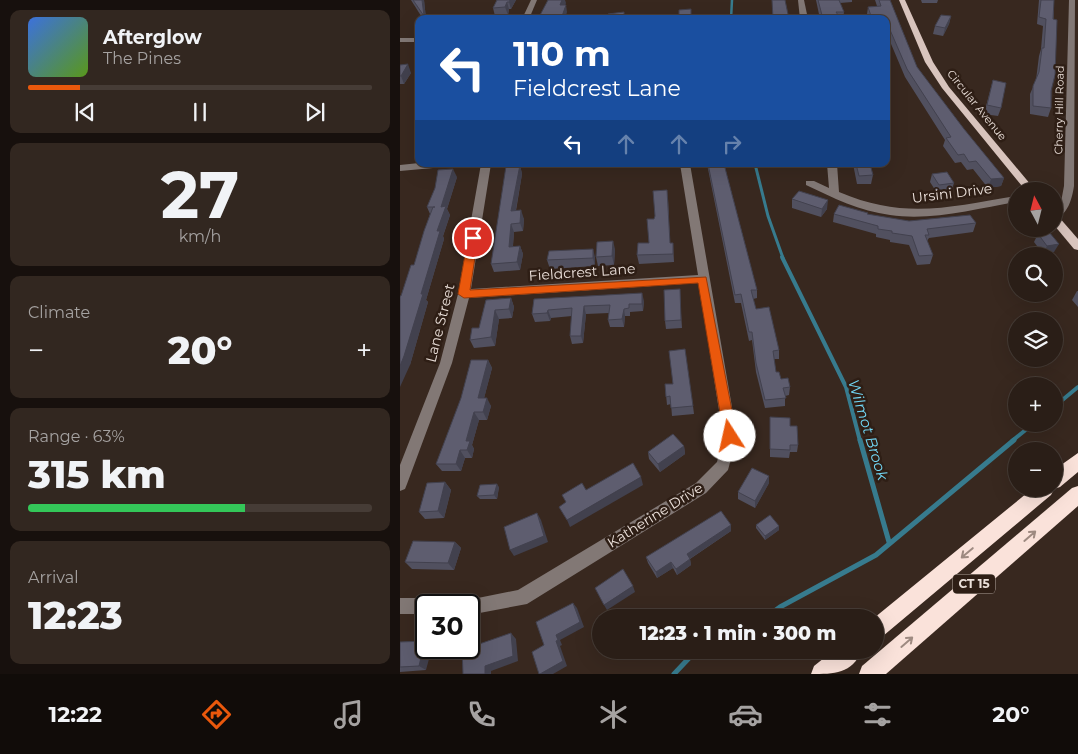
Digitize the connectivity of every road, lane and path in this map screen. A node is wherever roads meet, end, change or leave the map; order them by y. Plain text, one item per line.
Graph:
1 (534, 0) edge
2 (801, 0) edge
3 (902, 0) edge
4 (1074, 5) edge
5 (527, 15) edge
6 (803, 15) edge
7 (400, 40) edge
8 (415, 40) edge
9 (1075, 42) edge
10 (1075, 82) edge
11 (1074, 131) edge
12 (415, 167) edge
13 (485, 167) edge
14 (685, 167) edge
15 (832, 167) edge
16 (400, 168) edge
17 (1024, 182) edge
18 (810, 183) dead end
19 (1073, 187) edge
20 (834, 194) junction
21 (1008, 200) edge
22 (1063, 206) edge
23 (1063, 228) edge
24 (1078, 246) edge
25 (703, 279) junction
26 (464, 294) junction
27 (1078, 461) edge
28 (1063, 474) edge
29 (400, 484) edge
30 (1078, 494) edge
31 (1035, 497) edge
32 (480, 604) edge
33 (400, 606) edge
34 (415, 606) edge
35 (884, 622) edge
36 (840, 659) edge
37 (822, 674) edge
38 (870, 674) edge

1 - 5 street
2 - 6 street
3 - 17 main road, Circular Avenue
4 - 9 street, Cherry Hill Road
7 - 8 street
9 - 10 street, Cherry Hill Road
10 - 11 street, Cherry Hill Road
11 - 19 street, Cherry Hill Road
12 - 16 street
13 - 26 street, Lane Street
14 - 25 street, Katherine Drive
15 - 20 street
18 - 20 street, Ursini Drive
19 - 22 street, Cherry Hill Road
20 - 21 street, Ursini Drive
23 - 24 main road
25 - 26 street, Fieldcrest Lane
25 - 32 street, Katherine Drive
26 - 29 street, Lane Street
27 - 28 highway
38 -> 30 highway, CT 15
31 -> 35 highway, CT 15
33 - 34 street
36 - 37 highway

